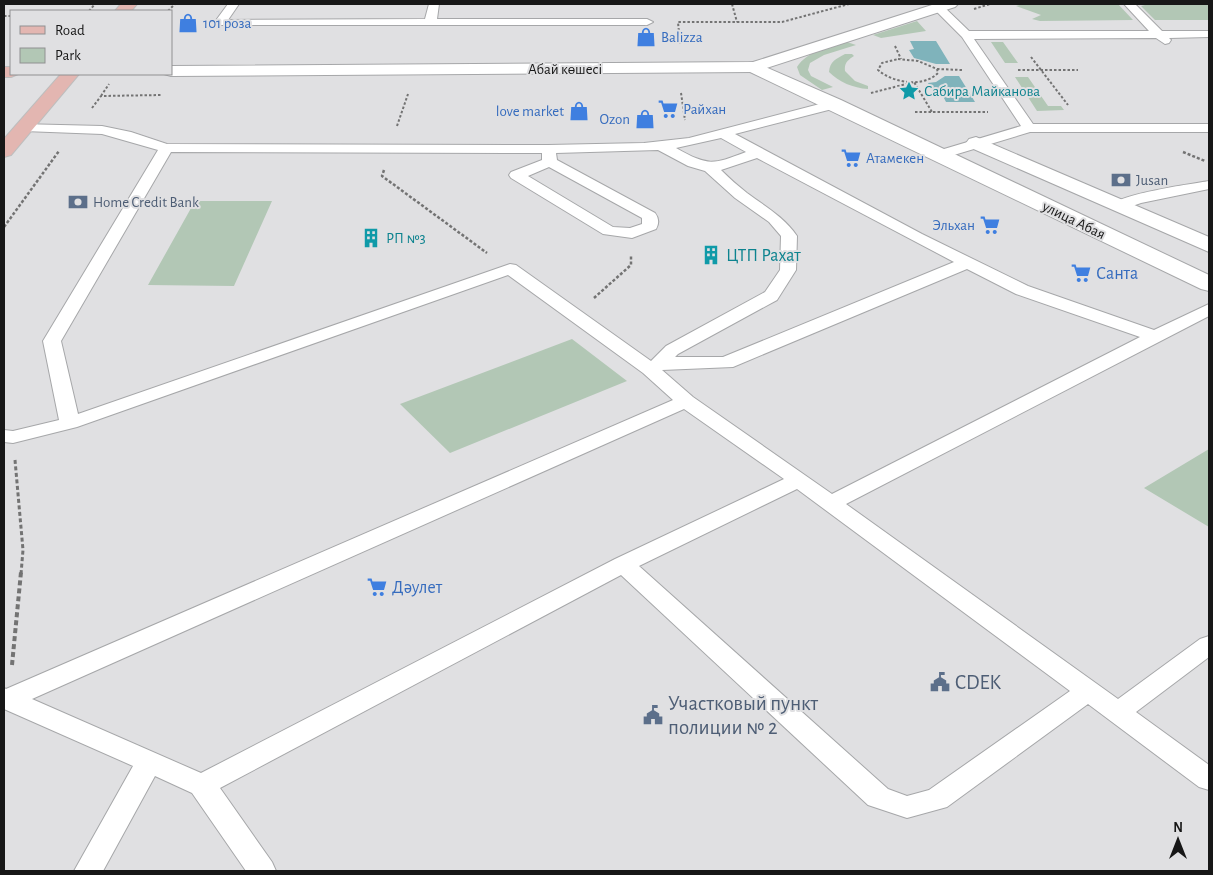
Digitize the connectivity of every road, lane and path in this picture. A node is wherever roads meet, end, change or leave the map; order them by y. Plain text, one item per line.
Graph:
1 (233, 4) edge
2 (434, 4) edge
3 (732, 4) edge
4 (1129, 4) edge
5 (944, 6) edge
6 (647, 22) dead end
7 (737, 22) dead end
8 (430, 23) junction
9 (1209, 26) edge
10 (1159, 34) junction
11 (1209, 34) edge
12 (966, 35) junction
13 (895, 45) dead end
14 (901, 59) junction
15 (754, 67) junction
16 (937, 69) junction
17 (962, 70) dead end
18 (1028, 70) dead end
19 (1041, 70) junction
20 (1078, 70) dead end
21 (172, 71) edge
22 (69, 75) edge
23 (914, 82) junction
24 (109, 84) dead end
25 (689, 90) dead end
26 (408, 93) dead end
27 (681, 93) dead end
28 (866, 94) dead end
29 (171, 95) dead end
30 (101, 96) junction
31 (835, 104) junction
32 (1070, 107) dead end
33 (1018, 111) junction
34 (914, 112) dead end
35 (932, 112) junction
36 (24, 127) junction
37 (76, 128) junction
38 (1029, 128) junction
39 (1209, 128) edge
40 (724, 134) junction
41 (976, 144) junction
42 (660, 145) junction
43 (166, 148) junction
44 (389, 148) junction
45 (4, 151) edge
46 (758, 152) junction
47 (939, 155) junction
48 (549, 156) junction
49 (709, 167) junction
50 (1209, 184) edge
51 (1118, 206) junction
52 (4, 226) edge
53 (632, 233) junction
54 (1209, 245) edge
55 (969, 262) junction
56 (510, 269) junction
57 (1209, 284) edge
58 (1209, 309) edge
59 (574, 316) junction
60 (1156, 337) junction
61 (655, 366) junction
62 (686, 401) junction
63 (70, 423) junction
64 (8, 436) edge
65 (799, 480) junction
66 (831, 503) junction
67 (623, 564) junction
68 (1209, 645) edge
69 (1088, 691) junction
70 (6, 699) edge
71 (1118, 712) junction
72 (150, 762) junction
73 (1209, 779) edge
74 (202, 785) junction
75 (88, 871) edge
76 (262, 871) edge

1 - 8 lane
2 - 8 lane
3 - 7 path
4 - 10 lane
5 - 12 lane
5 - 15 street
6 - 8 lane
9 - 10 lane
10 - 11 lane
10 - 12 lane
12 - 33 lane
13 - 14 path
14 - 16 path
14 - 23 path
15 - 21 street, Абай көшесі
15 - 31 street, Абай көшесі
16 - 17 path
16 - 23 path
18 - 19 path
19 - 20 path
19 - 32 path
22 - 36 main road
23 - 28 path
23 - 35 path
24 - 30 path
25 - 27 path
26 - 44 path
29 - 30 path
30 - 37 path
31 - 40 lane
31 - 47 street, Абай көшесі
33 - 35 path
33 - 38 lane
34 - 35 path
36 - 37 lane
36 - 45 main road
37 - 43 lane
37 - 52 path
38 - 39 lane
38 - 41 lane
40 - 42 lane
40 - 46 lane
41 - 47 lane
41 - 51 street, улица Абая
42 - 48 lane
42 - 49 lane
43 - 44 lane
43 - 63 lane
44 - 48 lane
44 - 56 path
46 - 49 lane
46 - 55 lane
47 - 57 street, улица Абая
48 - 53 lane
48 - 53 lane
49 - 61 lane
50 - 51 lane
51 - 54 street, улица Абая
53 - 59 path
55 - 60 lane
55 - 61 lane
56 - 59 lane
56 - 63 lane
58 - 60 lane
59 - 61 lane
60 - 66 lane
61 - 62 lane
62 - 65 lane
62 - 70 lane
63 - 64 lane
64 - 70 path
65 - 66 lane
65 - 67 lane
66 - 69 lane
67 - 69 lane
67 - 74 lane
68 - 71 lane
69 - 71 lane
70 - 72 lane
71 - 73 lane
72 - 74 lane
72 - 75 lane
74 - 76 lane

